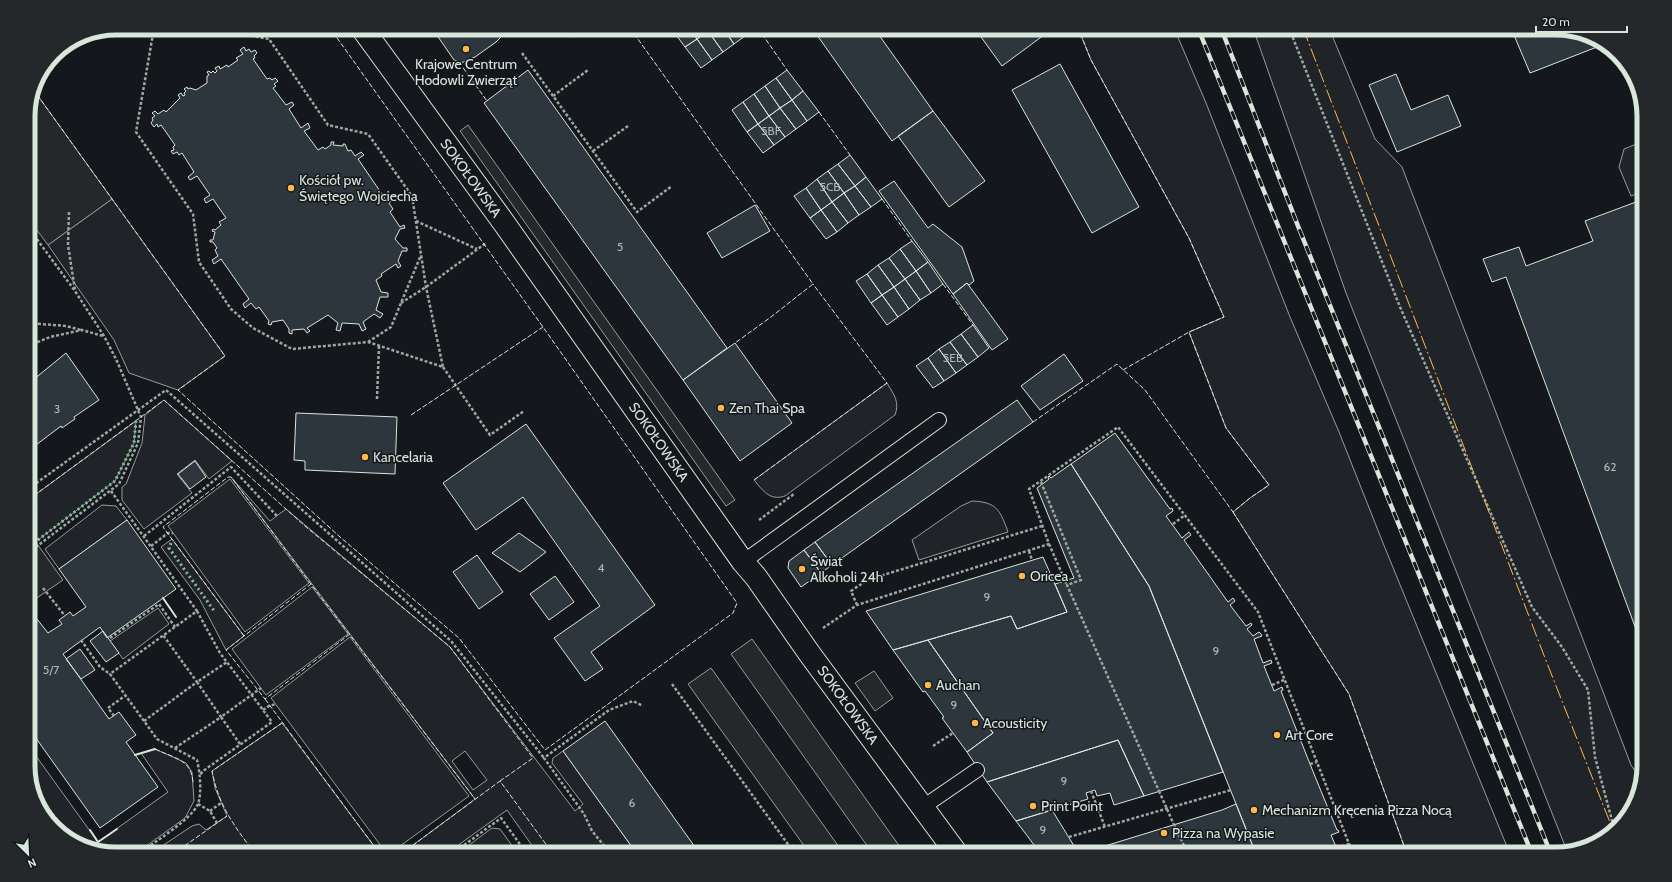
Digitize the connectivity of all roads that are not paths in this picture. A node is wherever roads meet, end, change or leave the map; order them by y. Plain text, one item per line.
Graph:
1 (367, 35) edge
2 (939, 420) dead end
3 (743, 562) junction
4 (977, 770) dead end
5 (923, 806) junction
6 (952, 847) edge

1 - 3 street, SOKOŁOWSKA
2 - 3 lane
3 - 5 street, SOKOŁOWSKA
4 - 5 lane
5 - 6 street, SOKOŁOWSKA

